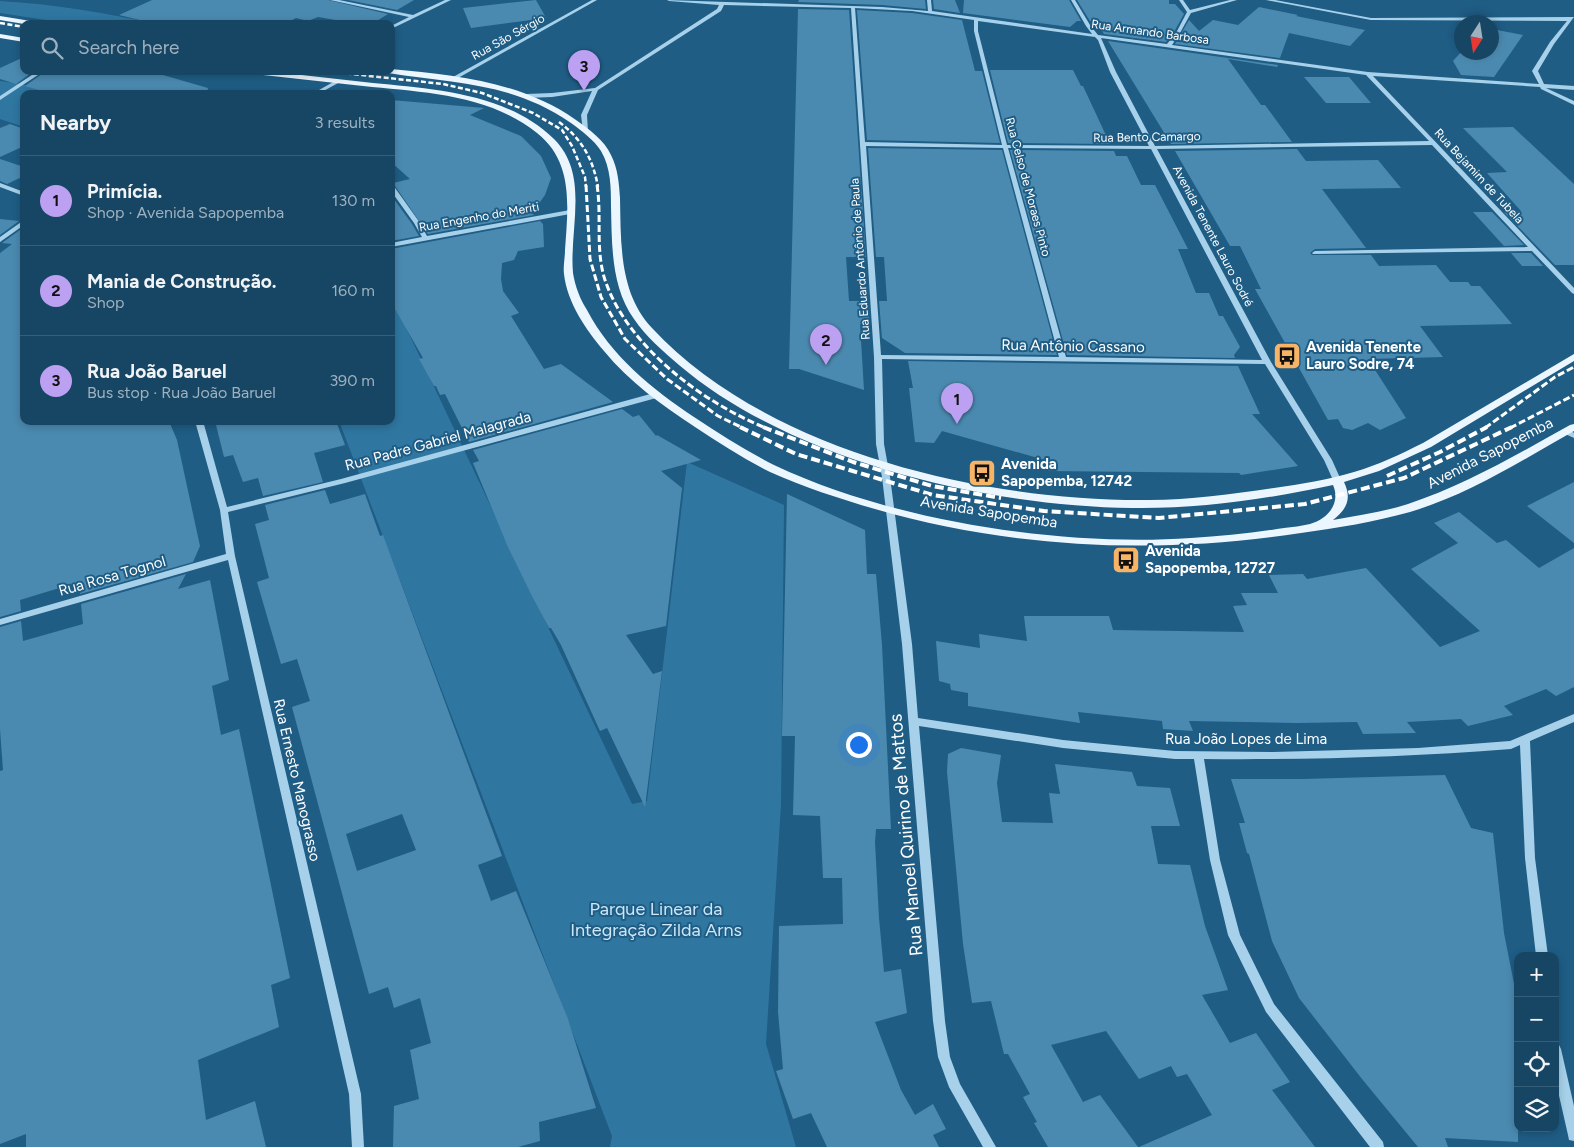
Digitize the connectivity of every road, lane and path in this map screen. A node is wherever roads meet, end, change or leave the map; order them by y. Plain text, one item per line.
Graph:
1 (332, 0) edge
2 (449, 0) edge
3 (595, 0) edge
4 (669, 0) edge
5 (805, 0) edge
6 (929, 0) edge
7 (1073, 0) edge
8 (1181, 0) edge
9 (1235, 0) edge
10 (1268, 0) edge
11 (723, 3) edge
12 (805, 7) junction
13 (853, 7) junction
14 (1190, 12) junction
15 (930, 13) junction
16 (414, 17) junction
17 (0, 18) edge
18 (976, 19) junction
19 (20, 21) edge
20 (1572, 21) edge
21 (395, 26) edge
22 (1096, 35) junction
23 (0, 36) edge
24 (20, 39) edge
25 (1169, 45) junction
26 (395, 71) edge
27 (1368, 74) junction
28 (36, 75) edge
29 (278, 75) edge
30 (456, 77) junction
31 (337, 82) junction
32 (366, 85) junction
33 (1543, 88) junction
34 (1574, 88) edge
35 (596, 89) junction
36 (322, 90) edge
37 (448, 94) junction
38 (526, 96) junction
39 (0, 98) edge
40 (1574, 103) edge
41 (586, 131) junction
42 (1432, 143) junction
43 (863, 144) junction
44 (1005, 146) junction
45 (1154, 148) junction
46 (0, 185) edge
47 (20, 192) edge
48 (395, 192) edge
49 (570, 212) junction
50 (20, 225) edge
51 (425, 238) junction
52 (0, 240) edge
53 (395, 244) edge
54 (1533, 249) junction
55 (1315, 253) dead end
56 (1574, 292) edge
57 (878, 357) junction
58 (1574, 357) edge
59 (1063, 359) junction
60 (1267, 362) junction
61 (657, 395) junction
62 (200, 425) edge
63 (1571, 432) edge
64 (884, 464) junction
65 (1337, 480) junction
66 (890, 509) junction
67 (224, 510) junction
68 (1317, 527) junction
69 (231, 556) junction
70 (0, 622) edge
71 (1574, 718) edge
72 (913, 721) junction
73 (1525, 740) junction
74 (1198, 755) junction
75 (1542, 952) edge
76 (1559, 1068) edge
77 (1574, 1135) edge
78 (356, 1146) edge
79 (990, 1147) edge
80 (1378, 1147) edge

1 - 16 street
2 - 16 street
3 - 30 street, Rua São Sérgio
4 - 11 street, Rua Armando Barbosa
5 - 12 street
6 - 15 street
7 - 22 street, Avenida Tenente Lauro Sodré
8 - 14 street
9 - 14 street, Rua Armando Barbosa
10 - 20 street
11 - 12 street, Rua Armando Barbosa
11 - 35 street
12 - 13 street, Rua Armando Barbosa
13 - 15 street, Rua Armando Barbosa
13 - 43 street, Rua Eduardo Antônio de Paula
14 - 25 street
15 - 18 street, Rua Armando Barbosa
16 - 21 street
17 - 19 main road
18 - 22 street, Rua Armando Barbosa
18 - 44 street, Rua Celso de Moraes Pinto
20 - 33 street
22 - 25 street, Rua Armando Barbosa
22 - 45 street, Avenida Tenente Lauro Sodré
23 - 24 main road
25 - 27 street, Rua Armando Barbosa
26 - 30 main road, Avenida Sapopemba
27 - 33 street, Rua Armando Barbosa
27 - 42 street, Rua Bejamim de Tubela
28 - 39 street
29 - 31 main road, Avenida Sapopemba
30 - 32 main road
30 - 37 main road
30 - 38 main road, Avenida Sapopemba
31 - 32 main road, Avenida Sapopemba
31 - 36 street
32 - 37 main road, Avenida Sapopemba
33 - 34 street, Rua Armando Barbosa
33 - 40 street
35 - 38 street
35 - 41 street
37 - 49 main road, Avenida Sapopemba
38 - 41 main road, Avenida Sapopemba
41 - 64 main road, Avenida Sapopemba
42 - 45 street, Rua Bento Camargo
42 - 54 street, Rua Bejamim de Tubela
43 - 44 street, Rua Bento Camargo
43 - 57 street, Rua Eduardo Antônio de Paula
44 - 45 street, Rua Bento Camargo
44 - 59 street, Rua Celso de Moraes Pinto
45 - 60 street, Avenida Tenente Lauro Sodré
46 - 47 street
48 - 51 street
49 - 51 street, Rua Engenho do Meriti
49 - 61 main road, Avenida Sapopemba
50 - 52 street
51 - 53 street, Rua Engenho do Meriti
54 - 55 street
54 - 56 street, Rua Bejamim de Tubela
57 - 59 street, Rua Antônio Cassano
57 - 64 street, Rua Eduardo Antônio de Paula
58 - 65 main road, Avenida Sapopemba
59 - 60 street, Rua Antônio Cassano
60 - 65 street, Avenida Tenente Lauro Sodré
61 - 66 main road, Avenida Sapopemba
61 - 67 street, Rua Padre Gabriel Malagrada
62 - 67 street, Rua Ernesto Manograsso
63 - 68 main road, Avenida Sapopemba
64 - 65 main road, Avenida Sapopemba
64 - 66 street, Rua Eduardo Antônio de Paula
65 - 68 main road
66 - 68 main road, Avenida Sapopemba
66 - 72 street, Rua Manoel Quirino de Mattos
67 - 69 street, Rua Ernesto Manograsso
69 - 70 street, Rua Rosa Tognol
69 - 78 street, Rua Ernesto Manograsso
71 - 73 street, Rua João Lopes de Lima
72 - 74 street, Rua João Lopes de Lima
72 - 79 street, Rua Manoel Quirino de Mattos
73 - 74 street, Rua João Lopes de Lima
73 - 75 street
74 - 80 street
76 - 77 street

